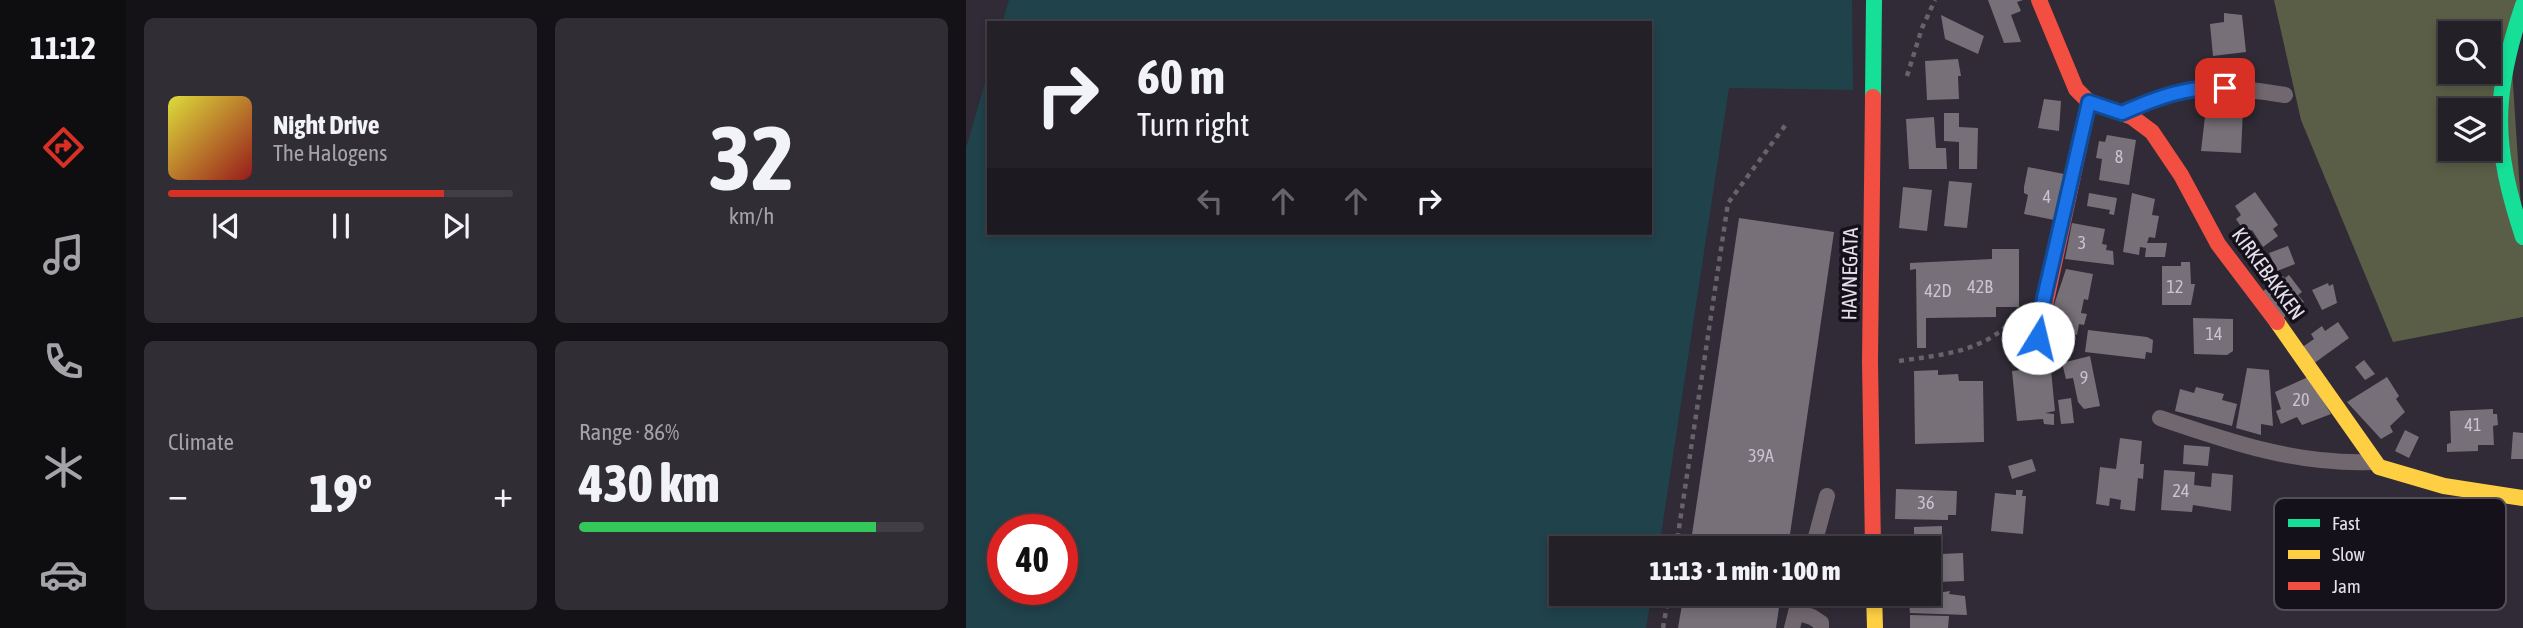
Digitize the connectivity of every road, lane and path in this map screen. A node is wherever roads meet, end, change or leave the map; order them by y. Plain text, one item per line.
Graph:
1 (1874, 0) edge
2 (1935, 0) edge
3 (2039, 0) edge
4 (2523, 5) edge
5 (1873, 88) junction
6 (2285, 95) dead end
7 (2089, 102) junction
8 (2122, 113) junction
9 (1787, 123) dead end
10 (2523, 237) edge
11 (2038, 338) dead end
12 (1984, 342) dead end
13 (1898, 361) dead end
14 (2160, 418) dead end
15 (2375, 462) junction
16 (1827, 496) dead end
17 (2523, 498) edge
18 (1678, 536) edge
19 (1816, 536) edge
20 (1873, 536) edge
21 (1667, 606) edge
22 (1874, 606) edge
23 (1794, 620) edge
24 (1663, 628) edge
25 (1821, 628) edge
26 (1875, 628) edge

1 - 5 street, HAVNEGATA
2 - 5 path
3 - 7 street
4 - 10 street
5 - 20 street, HAVNEGATA
6 - 8 lane
7 - 8 street, KIRKEBAKKEN
7 - 11 street
8 - 15 street, KIRKEBAKKEN
9 - 18 path
12 - 13 path
14 - 15 lane
15 - 17 street
16 - 19 lane
21 - 24 path
22 - 26 street
23 - 25 lane

